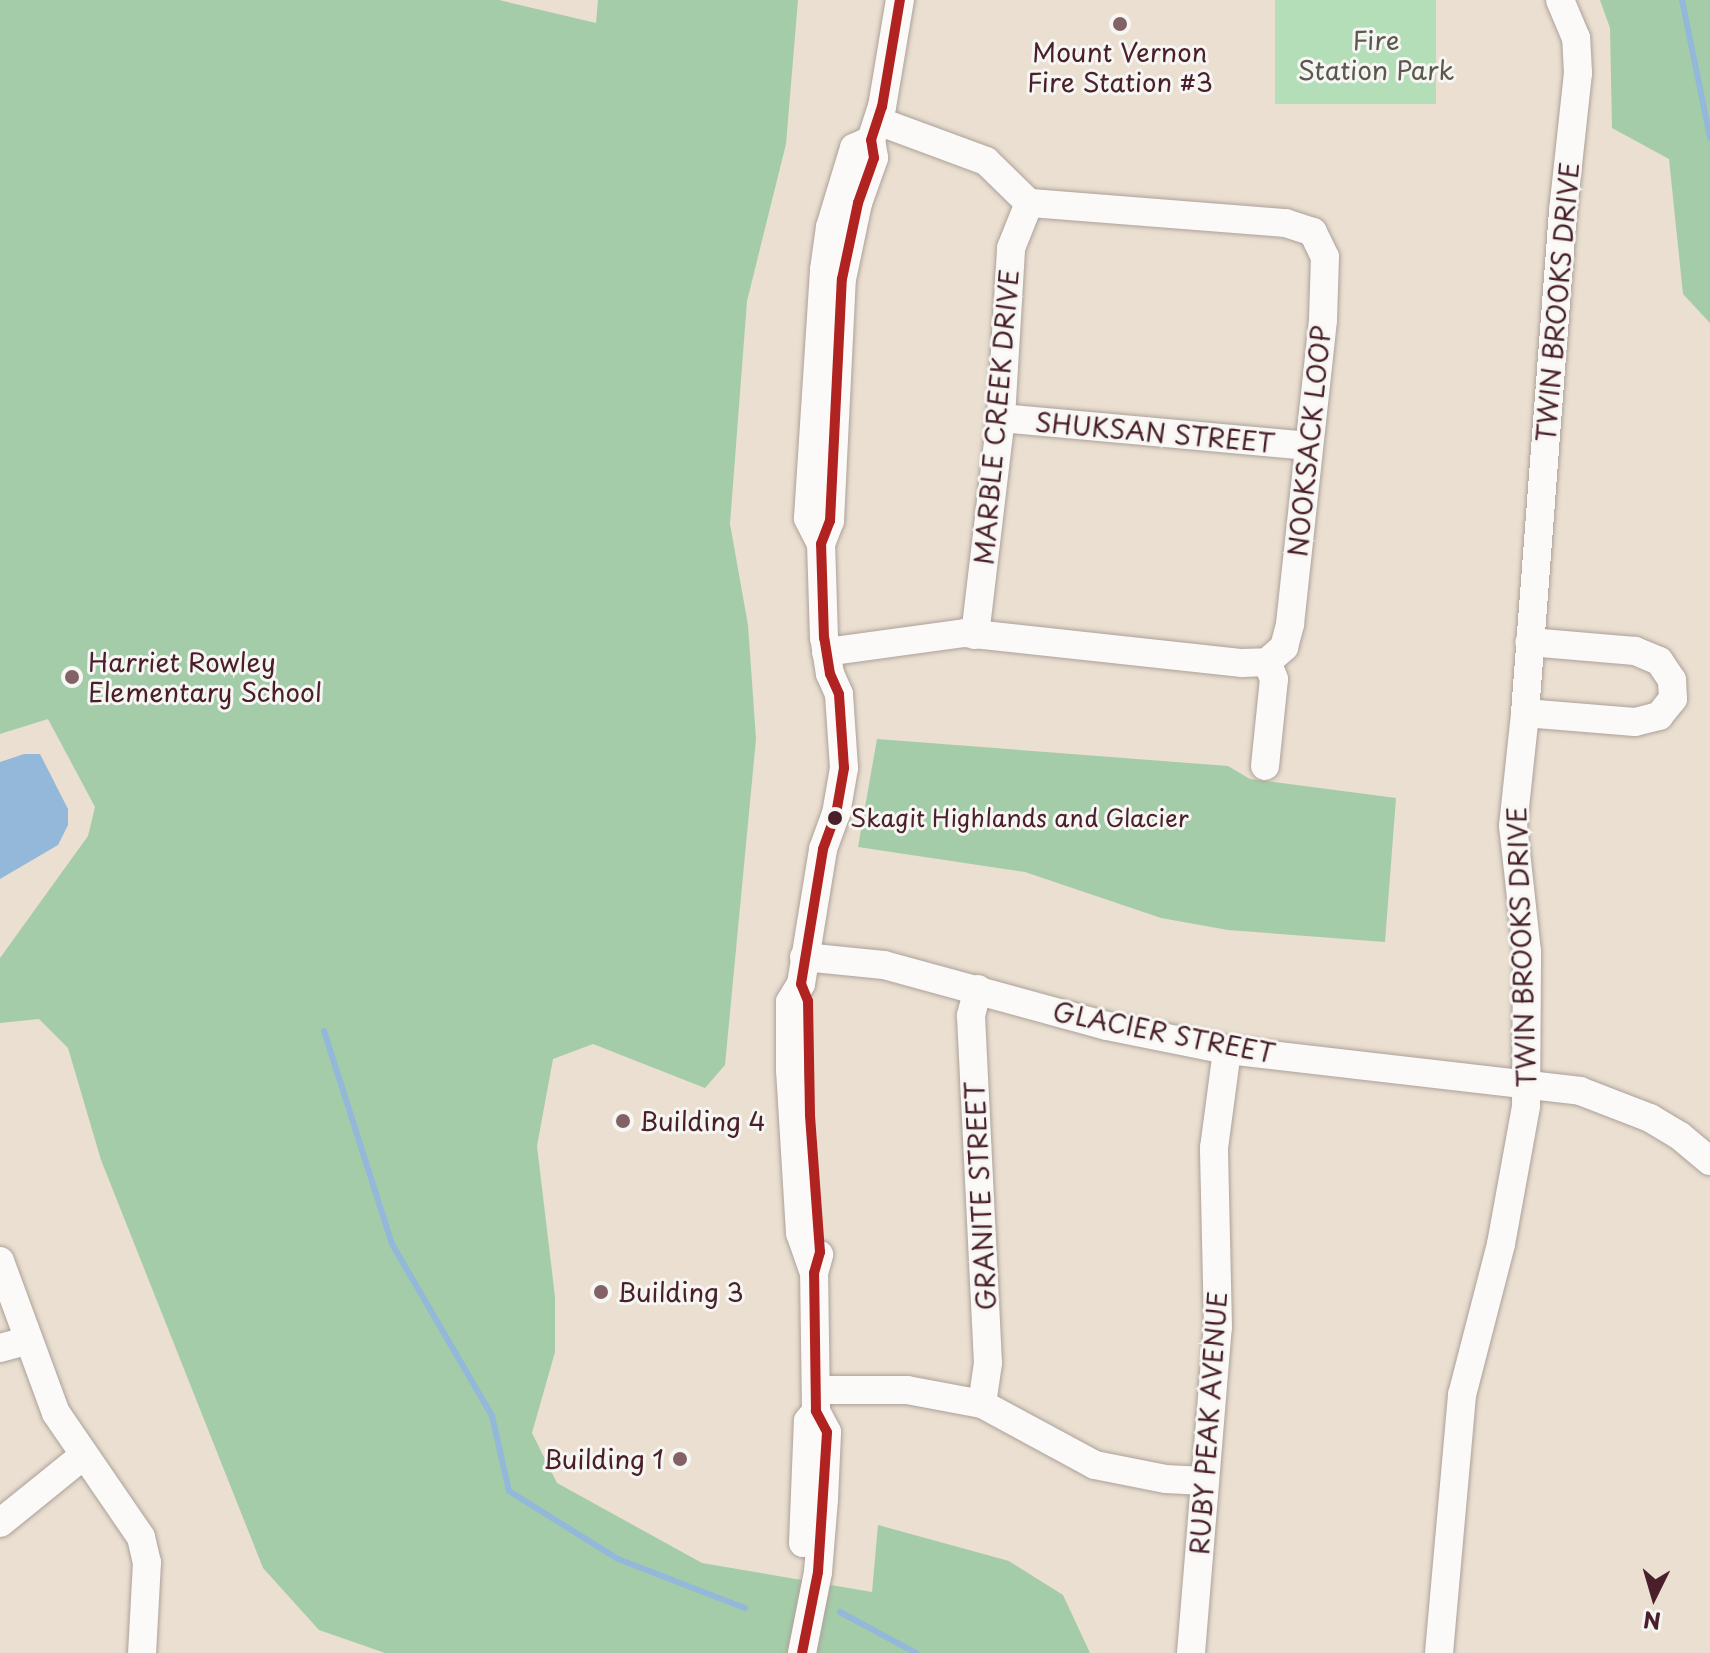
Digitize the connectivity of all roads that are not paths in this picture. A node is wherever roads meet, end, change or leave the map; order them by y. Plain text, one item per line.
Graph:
1 (900, 0) edge
2 (1560, 0) edge
3 (874, 131) junction
4 (1029, 203) junction
5 (1001, 418) junction
6 (1309, 446) junction
7 (975, 635) junction
8 (1529, 642) junction
9 (1267, 662) junction
10 (828, 663) junction
11 (1525, 713) junction
12 (1265, 766) dead end
13 (803, 970) junction
14 (978, 989) junction
15 (1227, 1050) junction
16 (1527, 1087) junction
17 (1710, 1161) edge
18 (0, 1261) edge
19 (27, 1341) junction
20 (0, 1348) edge
21 (816, 1400) junction
22 (982, 1404) junction
23 (84, 1455) junction
24 (1204, 1481) junction
25 (0, 1523) edge
26 (142, 1653) edge
27 (786, 1653) edge
28 (802, 1653) edge
29 (1191, 1653) edge
30 (1439, 1653) edge

1 - 3 street
2 - 8 street, TWIN BROOKS DRIVE
3 - 4 street
3 - 10 street
4 - 5 street, MARBLE CREEK DRIVE
4 - 6 street, NOOKSACK LOOP
5 - 6 street, SHUKSAN STREET
5 - 7 street, MARBLE CREEK DRIVE
6 - 9 street, NOOKSACK LOOP
7 - 9 street
7 - 10 street
8 - 11 street, TWIN BROOKS DRIVE
8 - 11 street
9 - 12 street
10 - 13 street
11 - 16 street, TWIN BROOKS DRIVE
13 - 14 street, GLACIER STREET
13 - 21 street
14 - 15 street, GLACIER STREET
14 - 22 street, GRANITE STREET
15 - 16 street, GLACIER STREET
15 - 24 street, RUBY PEAK AVENUE
16 - 17 street, GLACIER STREET
16 - 30 street, TWIN BROOKS DRIVE
18 - 19 street
19 - 20 street
19 - 23 street
21 - 22 street
21 - 27 street
21 - 28 street
22 - 24 street
23 - 25 street
23 - 26 street
24 - 29 street, RUBY PEAK AVENUE

